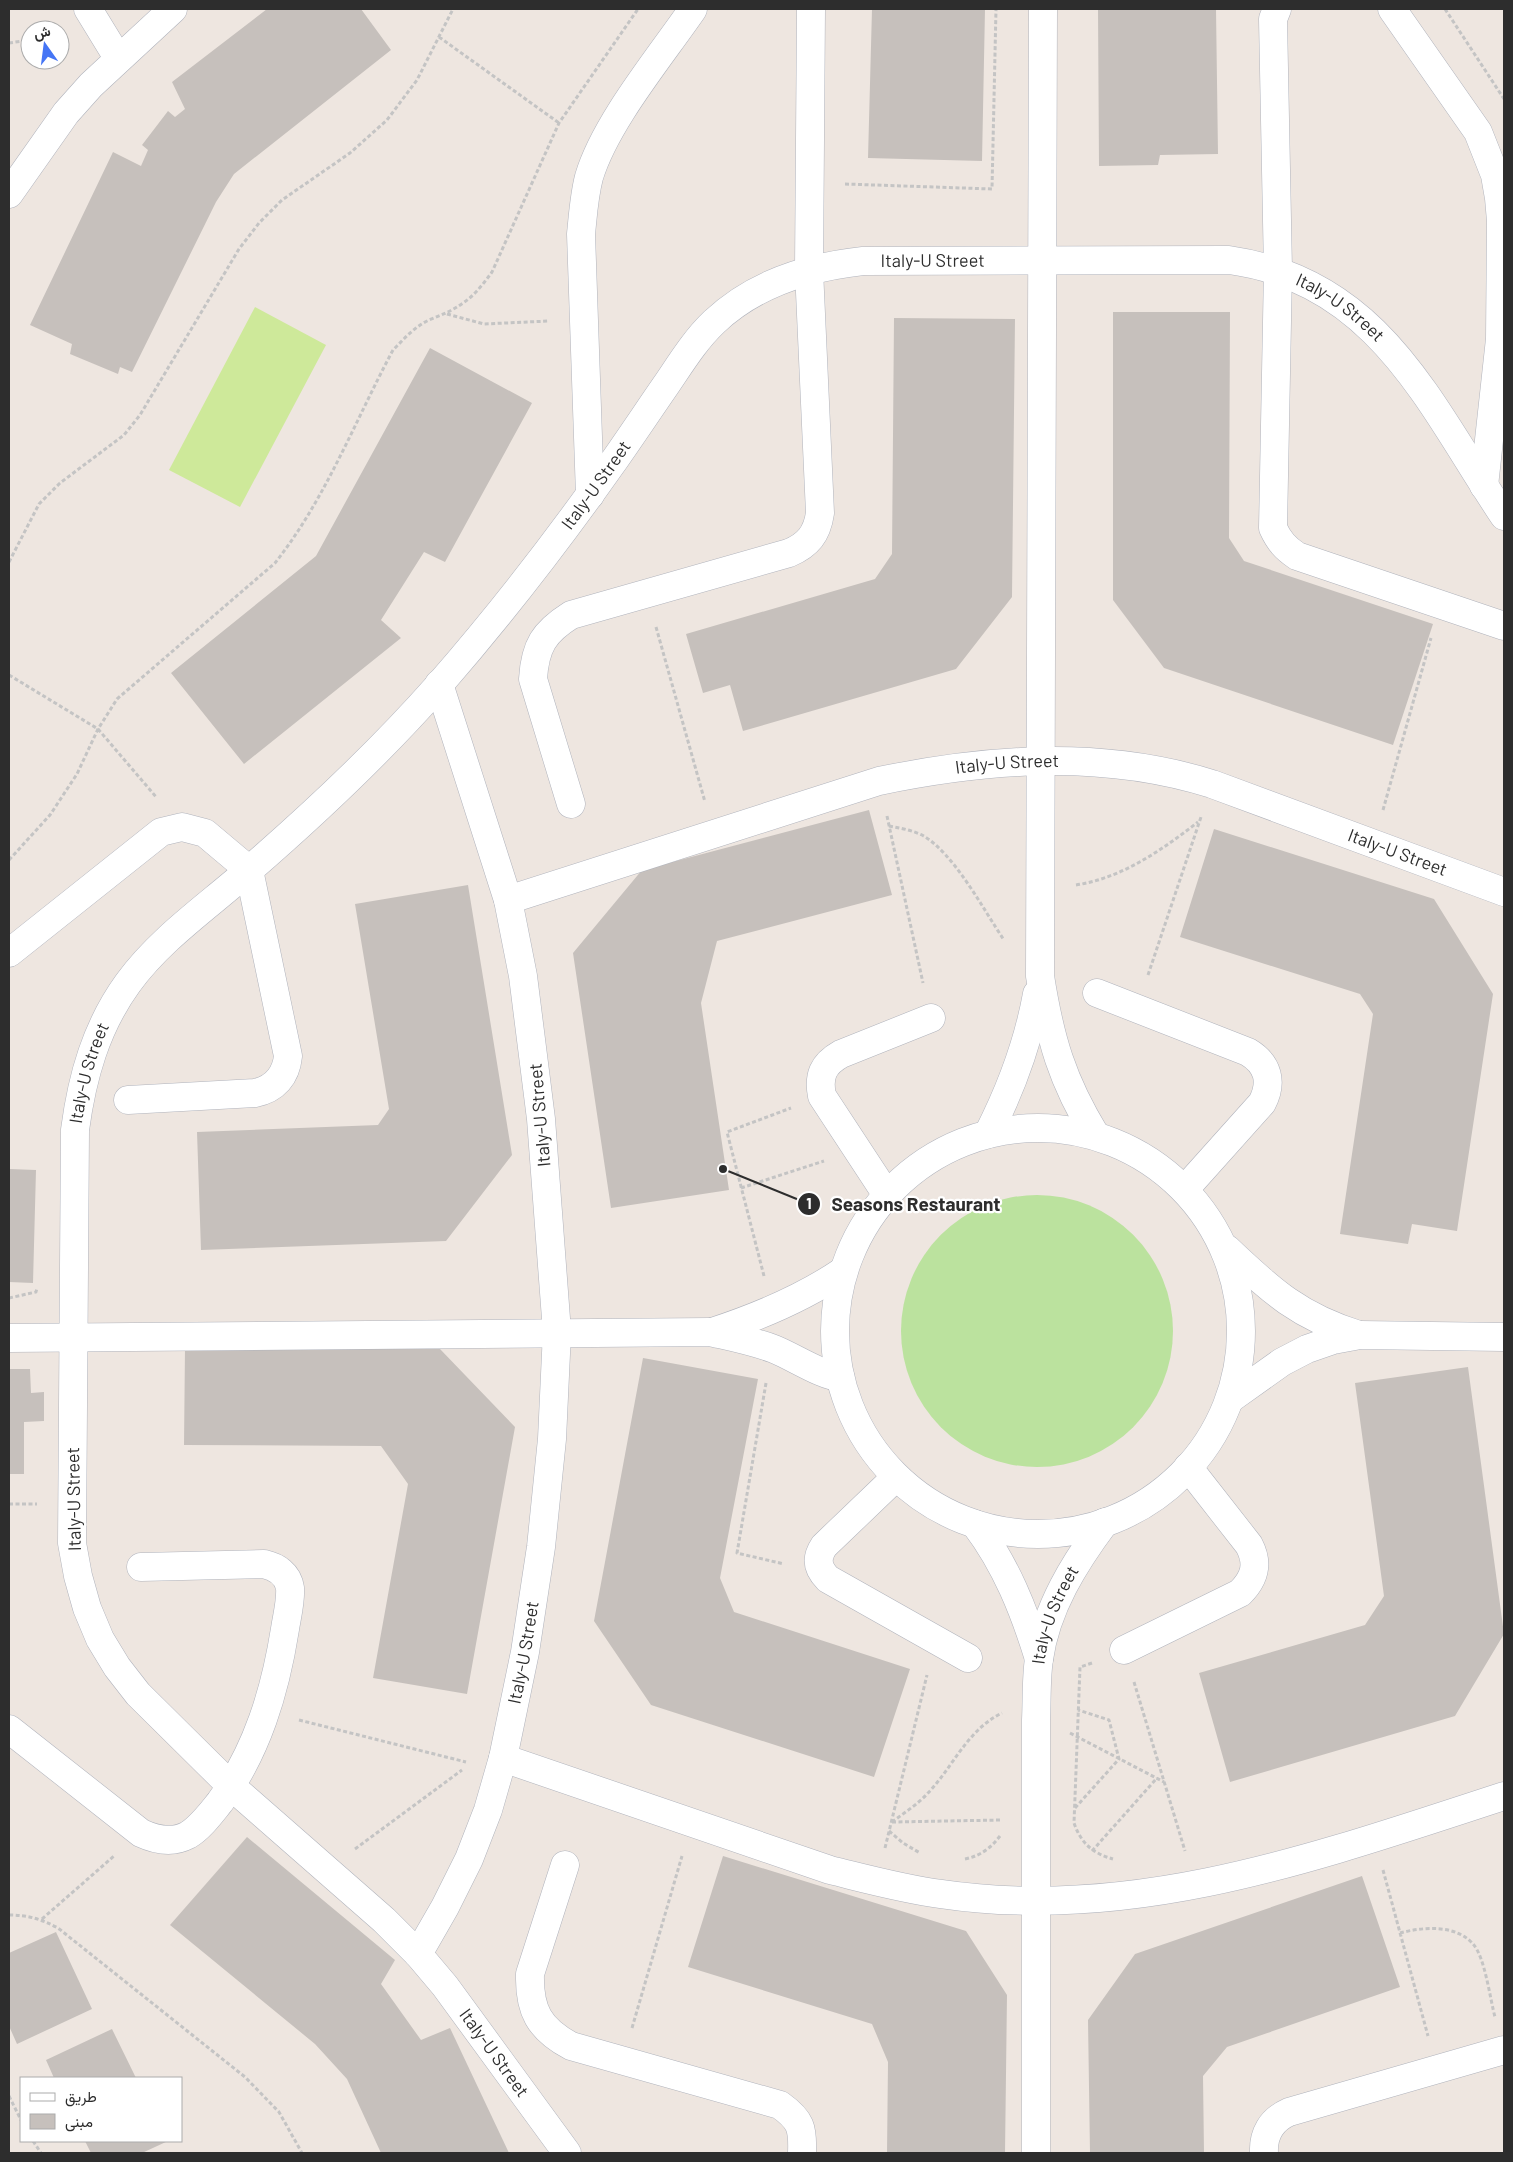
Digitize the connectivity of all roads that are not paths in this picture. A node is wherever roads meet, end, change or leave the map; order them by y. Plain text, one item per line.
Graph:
1 (88, 9) edge
2 (173, 9) edge
3 (692, 9) edge
4 (811, 9) edge
5 (1043, 9) edge
6 (1277, 9) edge
7 (1392, 9) edge
8 (118, 58) junction
9 (9, 194) edge
10 (1041, 260) junction
11 (809, 270) junction
12 (1278, 270) junction
13 (1484, 486) junction
14 (590, 495) junction
15 (1504, 516) edge
16 (1504, 626) edge
17 (439, 684) junction
18 (1041, 760) junction
19 (571, 804) dead end
20 (249, 870) junction
21 (1504, 892) edge
22 (508, 900) junction
23 (9, 953) edge
24 (1040, 976) junction
25 (1097, 993) dead end
26 (931, 1018) road end
27 (128, 1100) dead end
28 (988, 1134) junction
29 (1096, 1136) junction
30 (1185, 1189) junction
31 (887, 1195) junction
32 (1224, 1246) junction
33 (843, 1271) junction
34 (557, 1332) junction
35 (710, 1332) junction
36 (1360, 1336) junction
37 (74, 1337) junction
38 (1504, 1337) edge
39 (9, 1338) edge
40 (840, 1377) junction
41 (1230, 1399) junction
42 (1188, 1467) junction
43 (896, 1477) junction
44 (1104, 1522) junction
45 (975, 1524) junction
46 (141, 1567) dead end
47 (1124, 1650) road end
48 (968, 1658) dead end
49 (1039, 1659) junction
50 (9, 1729) edge
51 (503, 1758) junction
52 (231, 1786) junction
53 (1504, 1796) edge
54 (565, 1866) dead end
55 (1037, 1900) junction
56 (418, 1954) junction
57 (1504, 2050) edge
58 (568, 2153) edge
59 (802, 2153) edge
60 (1036, 2153) edge
61 (1264, 2153) edge

1 - 8 street
2 - 8 street
3 - 14 street
4 - 11 street
5 - 10 street
6 - 12 street
7 - 13 street
8 - 9 street
10 - 11 street, Italy-U Street
10 - 12 street, Italy-U Street
10 - 18 street
11 - 14 street, Italy-U Street
11 - 19 street
12 - 13 street, Italy-U Street
12 - 16 street
13 - 15 street, Italy-U Street
14 - 17 street, Italy-U Street
17 - 20 street, Italy-U Street
17 - 22 street, Italy-U Street
18 - 21 street, Italy-U Street
18 - 22 street, Italy-U Street
18 - 24 street
20 - 23 street
20 - 27 street
20 - 37 street, Italy-U Street
22 - 34 street, Italy-U Street
24 - 28 street
24 - 29 street
25 - 30 street
26 - 31 street
28 - 29 street
28 - 31 street
29 - 30 street
30 - 32 street
31 - 33 street
32 - 36 street
32 - 41 street
33 - 35 street
33 - 40 street
34 - 35 street
34 - 37 street
34 - 51 street, Italy-U Street
35 - 40 street
36 - 38 street
36 - 41 street
37 - 39 street
37 - 52 street, Italy-U Street
40 - 43 street
41 - 42 street
42 - 44 street
42 - 47 street
43 - 45 street
43 - 48 street
44 - 45 street
44 - 49 street, Italy-U Street
45 - 49 street, Italy-U Street
46 - 52 street
49 - 55 street
50 - 52 street
51 - 55 street
51 - 56 street, Italy-U Street
52 - 56 street, Italy-U Street
53 - 55 street
54 - 59 street
55 - 60 street
56 - 58 street, Italy-U Street
57 - 61 street

